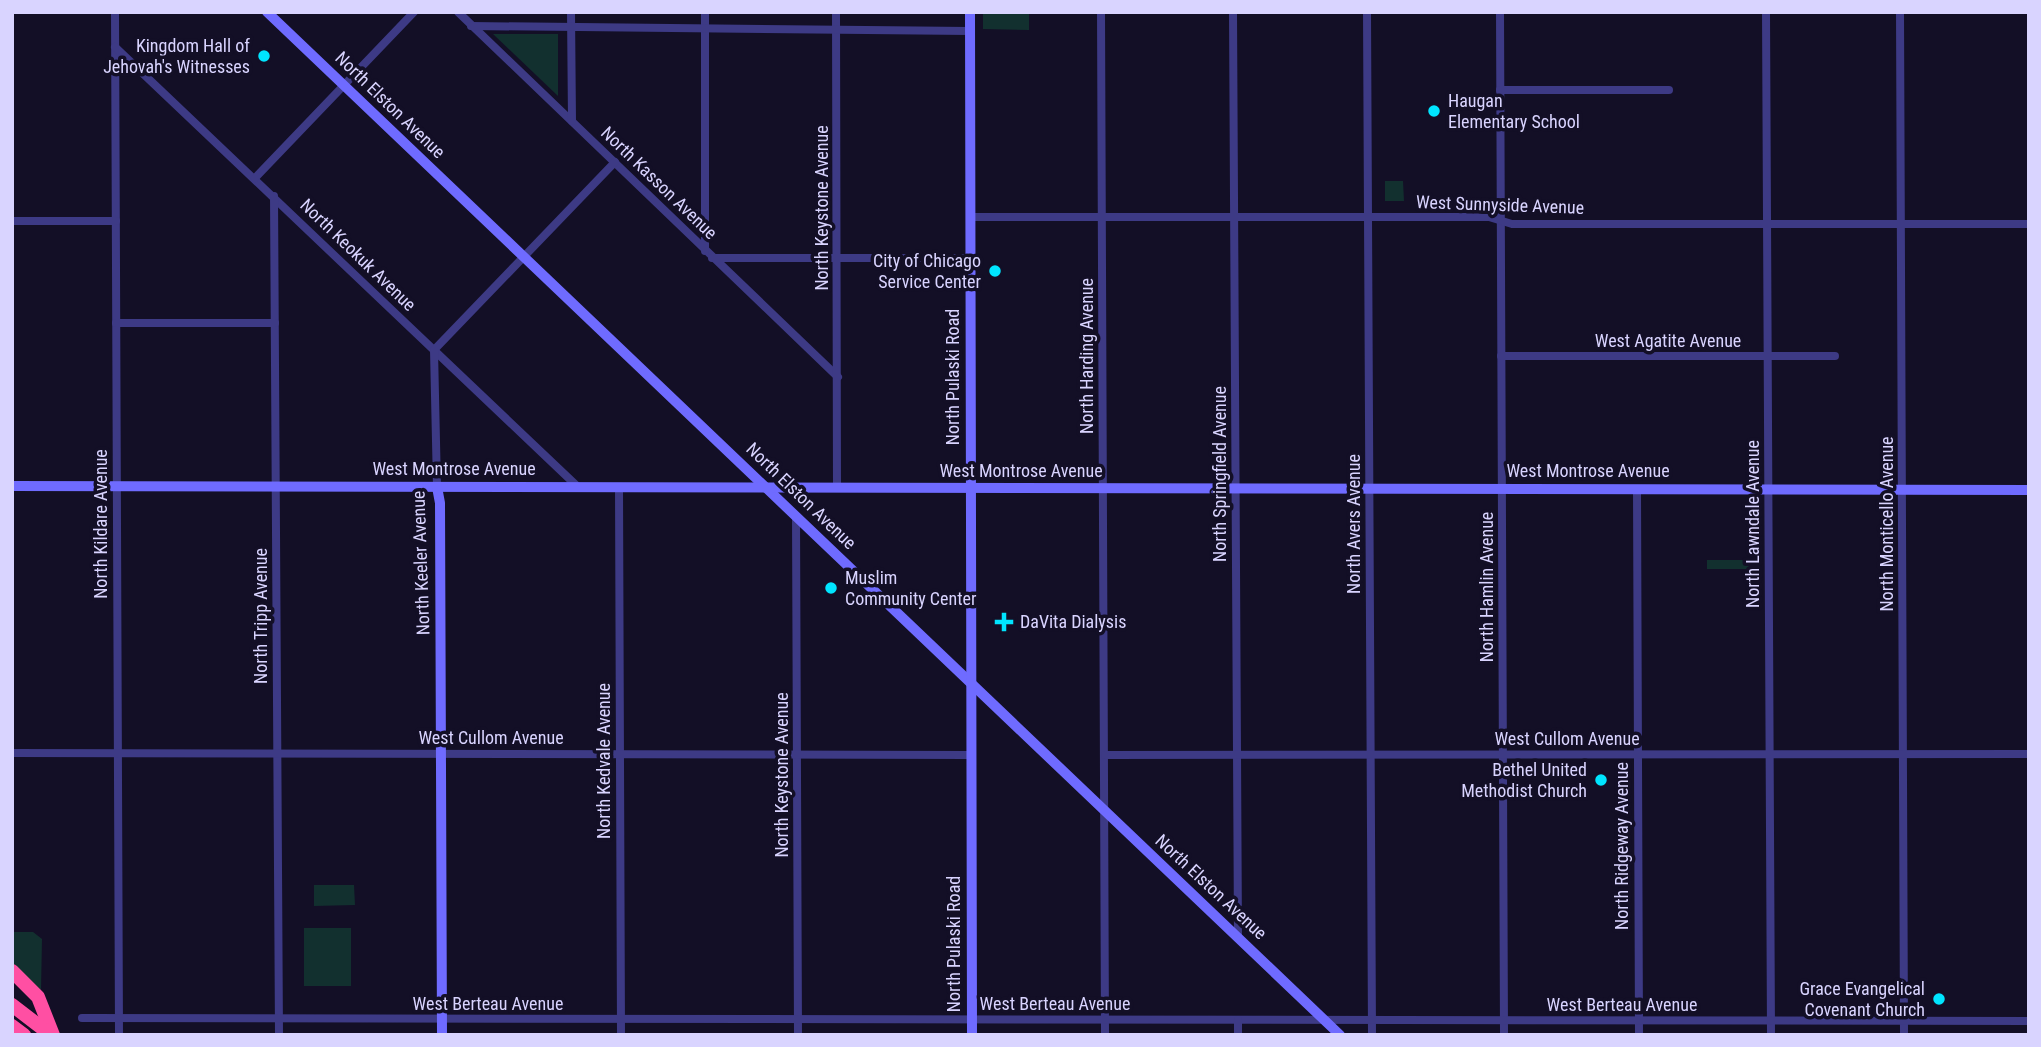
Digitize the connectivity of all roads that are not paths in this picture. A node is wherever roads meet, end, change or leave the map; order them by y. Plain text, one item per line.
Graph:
1 (115, 12) edge
2 (267, 12) edge
3 (414, 12) edge
4 (458, 12) edge
5 (571, 12) edge
6 (705, 12) edge
7 (836, 12) edge
8 (970, 12) edge
9 (1101, 12) edge
10 (1233, 12) edge
11 (1367, 12) edge
12 (1500, 12) edge
13 (1766, 12) edge
14 (1900, 12) edge
15 (471, 26) junction
16 (571, 26) junction
17 (705, 28) junction
18 (836, 29) junction
19 (970, 31) junction
20 (115, 47) junction
21 (345, 86) junction
22 (1500, 90) junction
23 (1669, 90) dead end
24 (572, 121) junction
25 (615, 162) junction
26 (256, 178) junction
27 (274, 196) junction
28 (970, 217) junction
29 (1102, 217) junction
30 (1235, 217) junction
31 (1368, 217) junction
32 (1501, 220) junction
33 (12, 221) edge
34 (116, 221) junction
35 (1768, 224) junction
36 (1901, 224) junction
37 (2029, 224) edge
38 (705, 251) junction
39 (523, 256) junction
40 (838, 257) junction
41 (712, 258) junction
42 (970, 258) junction
43 (116, 323) junction
44 (275, 323) junction
45 (434, 350) junction
46 (1501, 356) junction
47 (1768, 356) junction
48 (1835, 356) dead end
49 (838, 377) junction
50 (12, 486) edge
51 (117, 486) junction
52 (276, 486) junction
53 (438, 487) junction
54 (578, 487) junction
55 (619, 487) junction
56 (767, 488) junction
57 (837, 488) junction
58 (971, 488) junction
59 (1104, 488) junction
60 (1236, 489) junction
61 (1369, 489) junction
62 (1502, 489) junction
63 (1637, 489) junction
64 (1769, 489) junction
65 (1902, 489) junction
66 (2029, 489) edge
67 (796, 516) junction
68 (971, 683) junction
69 (12, 753) edge
70 (118, 753) junction
71 (278, 754) junction
72 (442, 754) junction
73 (620, 754) junction
74 (797, 754) junction
75 (1370, 754) junction
76 (1503, 754) junction
77 (1638, 754) junction
78 (1770, 754) junction
79 (1903, 754) junction
80 (2029, 754) edge
81 (970, 755) junction
82 (1105, 755) junction
83 (1237, 755) junction
84 (1105, 810) junction
85 (1238, 936) junction
86 (12, 971) edge
87 (12, 1006) edge
88 (82, 1018) dead end
89 (119, 1018) junction
90 (279, 1019) junction
91 (442, 1019) junction
92 (620, 1020) junction
93 (798, 1020) junction
94 (972, 1020) junction
95 (1105, 1020) junction
96 (1237, 1020) junction
97 (1325, 1020) junction
98 (1371, 1020) junction
99 (1504, 1020) junction
100 (1639, 1020) junction
101 (1771, 1020) junction
102 (1904, 1020) junction
103 (2029, 1021) edge
104 (12, 1026) edge
105 (24, 1035) edge
106 (52, 1035) edge
107 (119, 1035) edge
108 (279, 1035) edge
109 (442, 1035) edge
110 (621, 1035) edge
111 (798, 1035) edge
112 (972, 1035) edge
113 (1105, 1035) edge
114 (1238, 1035) edge
115 (1340, 1035) edge
116 (1372, 1035) edge
117 (1504, 1035) edge
118 (1639, 1035) edge
119 (1771, 1035) edge
120 (1904, 1035) edge

1 - 20 street, North Kildare Avenue
2 - 21 main road, North Elston Avenue
3 - 21 street
4 - 15 street, North Kasson Avenue
5 - 16 street
6 - 17 street
7 - 18 street, North Keystone Avenue
8 - 19 main road, North Pulaski Road
9 - 29 street, North Harding Avenue
10 - 30 street, North Springfield Avenue
11 - 31 street, North Avers Avenue
12 - 22 street, North Hamlin Avenue
13 - 35 street, North Lawndale Avenue
14 - 36 street, North Monticello Avenue
15 - 16 street
15 - 24 street, North Kasson Avenue
16 - 17 street
16 - 24 street
17 - 18 street
17 - 38 street
18 - 19 street
18 - 40 street, North Keystone Avenue
19 - 28 main road, North Pulaski Road
20 - 26 street, North Keokuk Avenue
20 - 34 street, North Kildare Avenue
21 - 26 street
21 - 39 main road, North Elston Avenue
22 - 23 street
22 - 32 street, North Hamlin Avenue
24 - 25 street, North Kasson Avenue
25 - 38 street, North Kasson Avenue
25 - 39 street
26 - 27 street, North Keokuk Avenue
27 - 44 street, North Tripp Avenue
27 - 45 street, North Keokuk Avenue
28 - 29 street, West Sunnyside Avenue
28 - 42 main road, North Pulaski Road
29 - 30 street, West Sunnyside Avenue
29 - 59 street, North Harding Avenue
30 - 31 street, West Sunnyside Avenue
30 - 60 street, North Springfield Avenue
31 - 32 street, West Sunnyside Avenue
31 - 61 street, North Avers Avenue
32 - 35 street, West Sunnyside Avenue
32 - 46 street, North Hamlin Avenue
33 - 34 street
34 - 43 street, North Kildare Avenue
35 - 36 street, West Sunnyside Avenue
35 - 47 street, North Lawndale Avenue
36 - 37 street, West Sunnyside Avenue
36 - 65 street, North Monticello Avenue
38 - 41 street, North Kasson Avenue
39 - 45 street
39 - 56 main road, North Elston Avenue
40 - 41 street
40 - 42 street
40 - 49 street, North Keystone Avenue
41 - 49 street, North Kasson Avenue
42 - 58 main road, North Pulaski Road
43 - 44 street
43 - 51 street, North Kildare Avenue
44 - 52 street, North Tripp Avenue
45 - 53 street, North Keeler Avenue
45 - 54 street, North Keokuk Avenue
46 - 47 street, West Agatite Avenue
46 - 62 street, North Hamlin Avenue
47 - 48 street, West Agatite Avenue
47 - 64 street, North Lawndale Avenue
49 - 57 street, North Keystone Avenue
50 - 51 main road, West Montrose Avenue
51 - 52 main road, West Montrose Avenue
51 - 70 street, North Kildare Avenue
52 - 53 main road, West Montrose Avenue
52 - 71 street, North Tripp Avenue
53 - 54 main road, West Montrose Avenue
53 - 72 main road, North Keeler Avenue
54 - 55 main road, West Montrose Avenue
55 - 56 main road, West Montrose Avenue
55 - 73 street, North Kedvale Avenue
56 - 57 main road, West Montrose Avenue
56 - 67 main road, North Elston Avenue
57 - 58 main road, West Montrose Avenue
58 - 59 main road, West Montrose Avenue
58 - 68 main road, North Pulaski Road
59 - 60 main road, West Montrose Avenue
59 - 82 street, North Harding Avenue
60 - 61 main road, West Montrose Avenue
60 - 83 street, North Springfield Avenue
61 - 62 main road, West Montrose Avenue
61 - 75 street, North Avers Avenue
62 - 63 main road, West Montrose Avenue
62 - 76 street, North Hamlin Avenue
63 - 64 main road, West Montrose Avenue
63 - 77 street, North Ridgeway Avenue
64 - 65 main road, West Montrose Avenue
64 - 78 street, North Lawndale Avenue
65 - 66 main road, West Montrose Avenue
65 - 79 street, North Monticello Avenue
67 - 68 main road, North Elston Avenue
67 - 74 street, North Keystone Avenue
68 - 81 main road, North Pulaski Road
68 - 84 main road, North Elston Avenue
69 - 70 street, West Cullom Avenue
70 - 71 street, West Cullom Avenue
70 - 89 street, North Kildare Avenue
71 - 72 street, West Cullom Avenue
71 - 90 street, North Tripp Avenue
72 - 73 street, West Cullom Avenue
72 - 91 main road, North Keeler Avenue
73 - 74 street, West Cullom Avenue
73 - 92 street, North Kedvale Avenue
74 - 81 street, West Cullom Avenue
74 - 93 street, North Keystone Avenue
75 - 76 street, West Cullom Avenue
75 - 83 street, West Cullom Avenue
75 - 98 street, North Avers Avenue
76 - 77 street, West Cullom Avenue
76 - 99 street, North Hamlin Avenue
77 - 78 street, West Cullom Avenue
77 - 100 street, North Ridgeway Avenue
78 - 79 street, West Cullom Avenue
78 - 101 street, North Lawndale Avenue
79 - 80 street, West Cullom Avenue
79 - 102 street, North Monticello Avenue
81 - 94 main road, North Pulaski Road
82 - 83 street, West Cullom Avenue
82 - 84 street, North Harding Avenue
83 - 85 street, North Springfield Avenue
84 - 85 main road, North Elston Avenue
84 - 95 street, North Harding Avenue
85 - 97 main road, North Elston Avenue
86 - 106 highway
87 - 106 highway
88 - 89 street, West Berteau Avenue
89 - 90 street, West Berteau Avenue
89 - 107 street, North Kildare Avenue
90 - 91 street, West Berteau Avenue
90 - 108 street, North Tripp Avenue
91 - 92 street, West Berteau Avenue
91 - 109 main road, North Keeler Avenue
92 - 93 street, West Berteau Avenue
92 - 110 street, North Kedvale Avenue
93 - 94 street, West Berteau Avenue
93 - 111 street, North Keystone Avenue
94 - 95 street, West Berteau Avenue
94 - 112 main road, North Pulaski Road
95 - 96 street, West Berteau Avenue
95 - 113 street, North Harding Avenue
96 - 97 street, West Berteau Avenue
96 - 114 street
97 - 98 street, West Berteau Avenue
97 - 115 main road, North Elston Avenue
98 - 99 street, West Berteau Avenue
98 - 116 street, North Avers Avenue
99 - 100 street, West Berteau Avenue
99 - 117 street, North Hamlin Avenue
100 - 101 street, West Berteau Avenue
100 - 118 street, North Ridgeway Avenue
101 - 102 street, West Berteau Avenue
101 - 119 street, North Lawndale Avenue
102 - 103 street, West Berteau Avenue
102 - 120 street, North Monticello Avenue
104 - 105 highway

